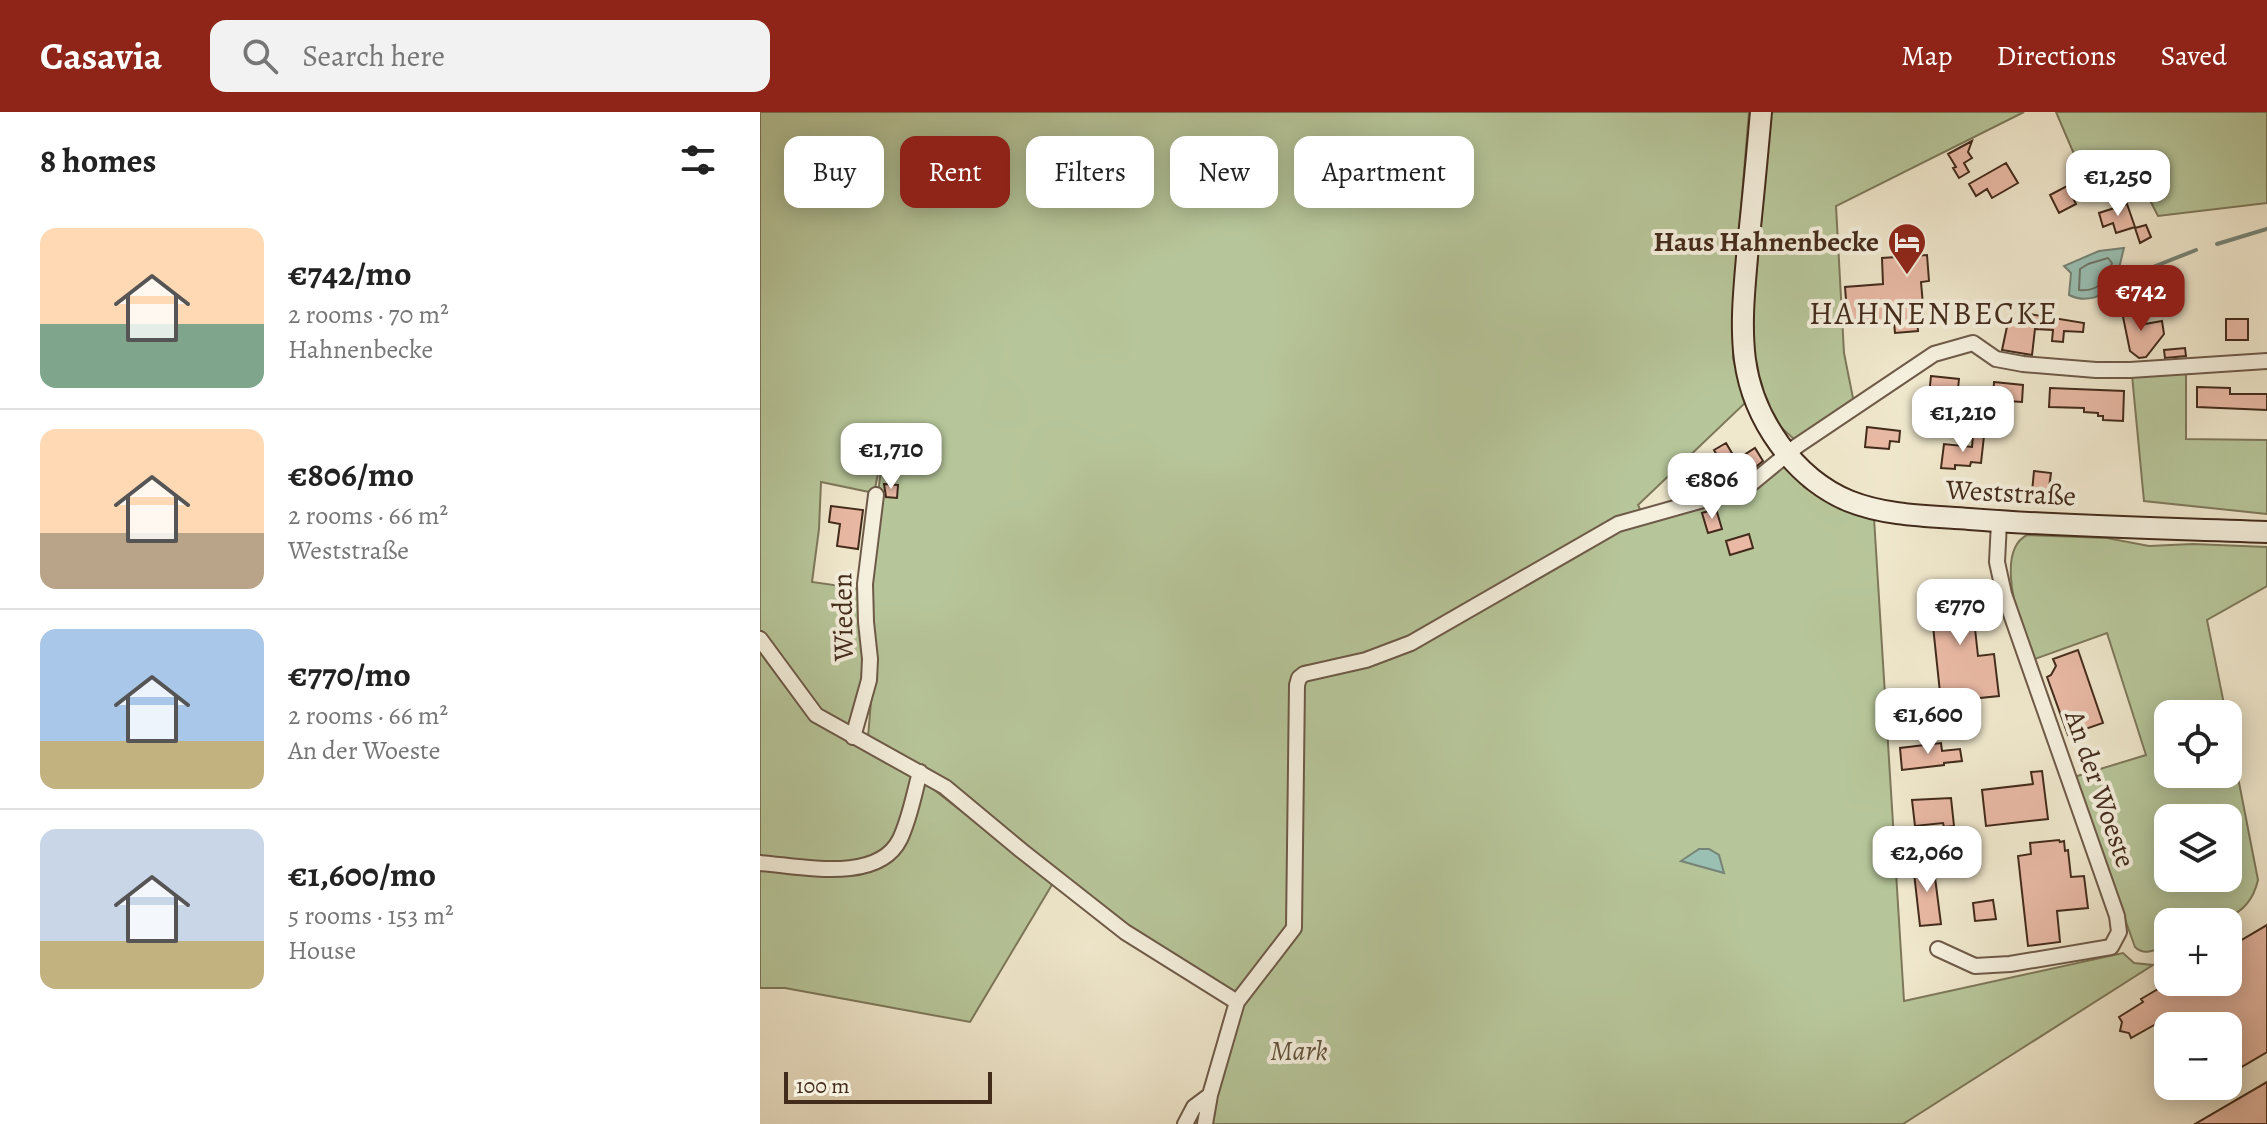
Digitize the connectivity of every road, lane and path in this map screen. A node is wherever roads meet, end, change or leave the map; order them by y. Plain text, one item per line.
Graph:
1 (1761, 112) edge
2 (2267, 361) edge
3 (1788, 455) junction
4 (876, 495) dead end
5 (1999, 522) junction
6 (2267, 532) edge
7 (760, 639) edge
8 (853, 737) junction
9 (920, 772) junction
10 (760, 863) edge
11 (1938, 949) dead end
12 (1237, 1002) junction
13 (1210, 1095) junction
14 (1185, 1124) edge
15 (1205, 1124) edge

1 - 3 main road, Weststraße
2 - 3 street
3 - 5 main road, Weststraße
3 - 12 street
4 - 8 street, Wieden
5 - 6 main road, Weststraße
5 - 11 street, An der Woeste
7 - 8 street
8 - 9 street
9 - 10 street
9 - 12 street
12 - 13 street
13 - 14 street
13 - 15 street

